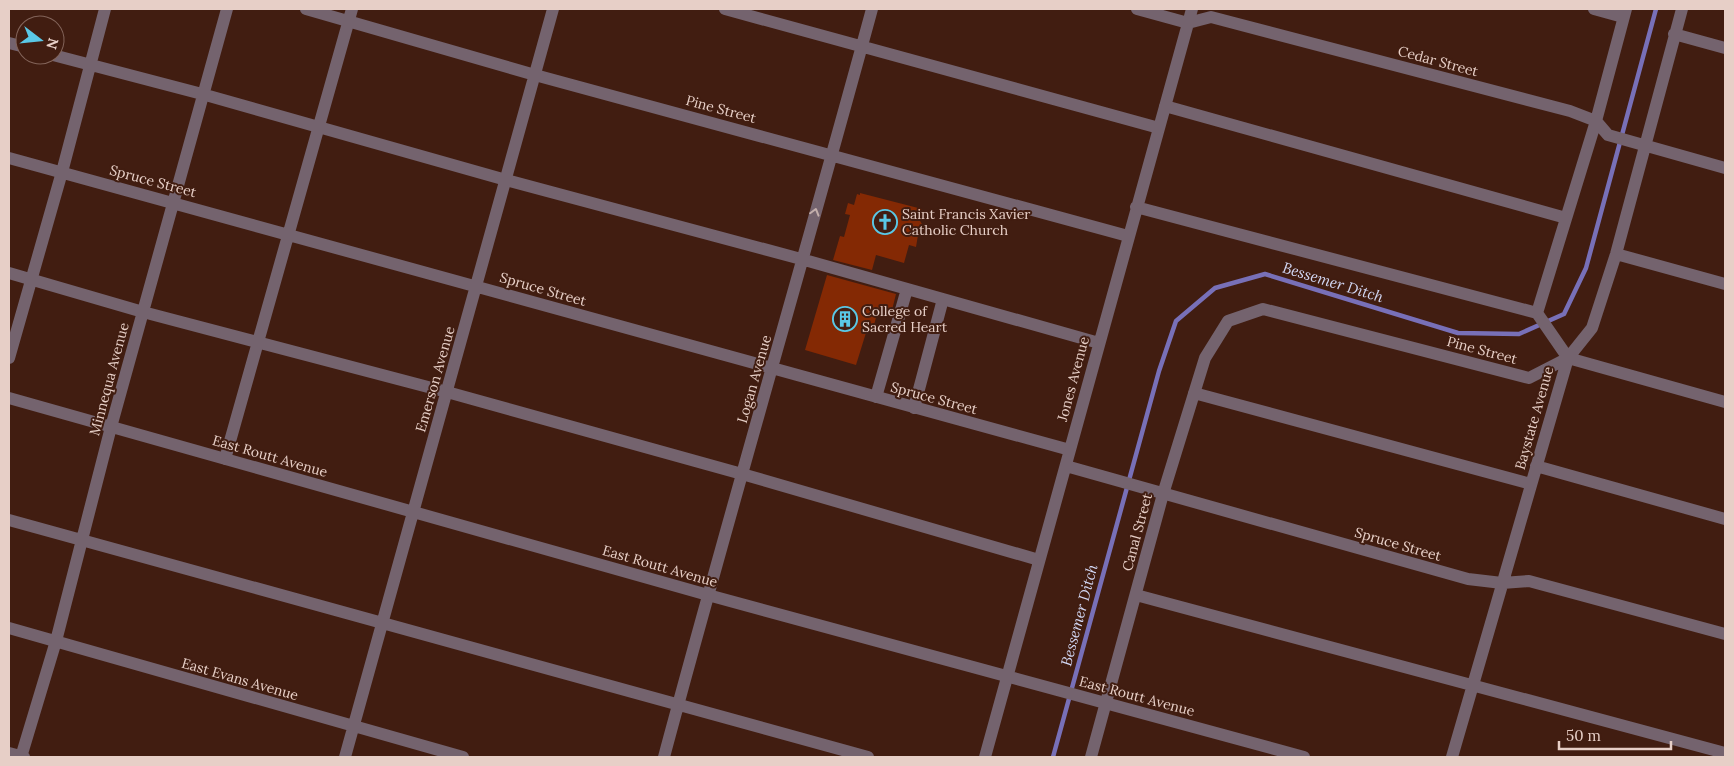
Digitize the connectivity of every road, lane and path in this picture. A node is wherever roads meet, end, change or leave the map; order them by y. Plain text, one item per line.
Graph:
1 (105, 9) edge
2 (227, 9) edge
3 (306, 9) edge
4 (554, 9) edge
5 (725, 9) edge
6 (872, 9) edge
7 (1137, 9) edge
8 (1192, 9) edge
9 (1594, 9) edge
10 (1682, 9) edge
11 (1624, 13) edge
12 (350, 15) edge
13 (1188, 23) junction
14 (1674, 34) junction
15 (862, 46) junction
16 (1725, 48) edge
17 (65, 58) edge
18 (89, 65) junction
19 (535, 75) junction
20 (202, 94) junction
21 (1165, 106) junction
22 (1596, 121) junction
23 (317, 127) junction
24 (1159, 128) junction
25 (1642, 145) junction
26 (832, 155) junction
27 (9, 158) edge
28 (1725, 168) edge
29 (62, 172) junction
30 (506, 180) junction
31 (174, 203) junction
32 (1136, 207) junction
33 (1566, 218) junction
34 (289, 234) junction
35 (1128, 236) junction
36 (1616, 254) junction
37 (801, 259) junction
38 (9, 273) edge
39 (31, 279) junction
40 (1725, 284) edge
41 (476, 286) junction
42 (907, 289) junction
43 (943, 299) junction
44 (143, 312) junction
45 (1537, 313) junction
46 (1228, 321) joint
47 (259, 342) junction
48 (1098, 343) junction
49 (9, 358) edge
50 (1568, 358) junction
51 (772, 369) junction
52 (447, 392) junction
53 (1194, 393) junction
54 (876, 397) junction
55 (9, 398) edge
56 (1725, 402) edge
57 (914, 408) junction
58 (111, 427) junction
59 (1070, 450) junction
60 (225, 459) junction
61 (1066, 466) junction
62 (1536, 466) junction
63 (742, 474) junction
64 (1531, 484) junction
65 (1163, 494) junction
66 (414, 512) junction
67 (1725, 519) edge
68 (9, 520) edge
69 (82, 541) junction
70 (1040, 560) junction
71 (1502, 583) junction
72 (708, 595) junction
73 (1136, 595) junction
74 (382, 624) junction
75 (9, 628) edge
76 (1725, 634) edge
77 (56, 641) junction
78 (1007, 676) junction
79 (1472, 686) junction
80 (1106, 704) junction
81 (678, 705) junction
82 (354, 727) junction
83 (1725, 753) edge
84 (18, 756) edge
85 (346, 757) edge
86 (463, 757) edge
87 (664, 757) edge
88 (868, 757) edge
89 (985, 757) edge
90 (1091, 757) edge
91 (1304, 757) edge
92 (1452, 757) edge

1 - 18 street
2 - 20 street, Minnequa Avenue
3 - 12 street, Pine Street
4 - 19 street, Emerson Avenue
5 - 15 street
6 - 15 street, Logan Avenue
7 - 13 street, Cedar Street
8 - 13 street, Jones Avenue
9 - 11 street
10 - 14 street
11 - 22 street
12 - 19 street, Pine Street
12 - 23 street
13 - 21 street, Jones Avenue
13 - 22 street, Cedar Street
14 - 16 street
14 - 25 street
15 - 24 street
15 - 26 street, Logan Avenue
17 - 18 street
18 - 20 street
18 - 29 street
19 - 26 street, Pine Street
19 - 30 street, Emerson Avenue
20 - 23 street
20 - 31 street, Minnequa Avenue
21 - 24 street, Jones Avenue
21 - 33 street
22 - 25 street, Cedar Street
22 - 33 street
23 - 30 street
23 - 34 street
24 - 32 street, Jones Avenue
25 - 28 street, Cedar Street
25 - 36 street
26 - 35 street, Pine Street
37 -> 26 street, Logan Avenue
27 - 29 street, Spruce Street
29 - 31 street, Spruce Street
29 - 39 street
30 - 37 street
30 - 41 street, Emerson Avenue
31 - 34 street, Spruce Street
31 - 44 street, Minnequa Avenue
32 - 35 street, Jones Avenue
32 - 45 street
33 - 45 street
34 - 41 street, Spruce Street
34 - 47 street
35 - 48 street, Jones Avenue
36 - 40 street
36 - 50 street
37 - 42 street
37 - 51 street, Logan Avenue
38 - 39 street
39 - 44 street
39 - 49 street
41 - 51 street, Spruce Street
41 - 52 street, Emerson Avenue
42 - 43 street
42 - 54 street
43 - 48 street
43 - 57 street
44 - 47 street
44 - 58 street, Minnequa Avenue
45 - 50 street, Baystate Avenue
46 - 50 street, Pine Street
46 - 53 street, Canal Street
47 - 52 street
47 - 60 street
48 - 59 street, Jones Avenue
50 - 56 street
50 - 62 street, Baystate Avenue
51 - 54 street, Spruce Street
51 - 63 street, Logan Avenue
52 - 63 street
52 - 66 street, Emerson Avenue
53 - 64 street
53 - 65 street, Canal Street
54 - 57 street, Spruce Street
55 - 58 street, East Routt Avenue
57 - 59 street, Spruce Street
58 - 60 street, East Routt Avenue
58 - 69 street, Minnequa Avenue
59 - 61 street, Jones Avenue
60 - 66 street, East Routt Avenue
61 - 65 street, Spruce Street
61 - 70 street, Jones Avenue
62 - 64 street, Baystate Avenue
62 - 67 street
63 - 70 street
63 - 72 street, Logan Avenue
64 - 71 street, Baystate Avenue
65 - 71 street, Spruce Street
65 - 73 street, Canal Street
66 - 72 street, East Routt Avenue
66 - 74 street, Emerson Avenue
68 - 69 street
69 - 74 street
69 - 77 street, Minnequa Avenue
70 - 78 street, Jones Avenue
71 - 76 street, Spruce Street
71 - 79 street, Baystate Avenue
72 - 78 street, East Routt Avenue
72 - 81 street, Logan Avenue
73 - 79 street
73 - 80 street, Canal Street
74 - 81 street
74 - 82 street, Emerson Avenue
75 - 77 street, East Evans Avenue
77 - 82 street, East Evans Avenue
77 - 84 street, Minnequa Avenue
78 - 80 street, East Routt Avenue
78 - 89 street, Jones Avenue
79 - 83 street
79 - 92 street, Baystate Avenue
80 - 90 street, Canal Street
80 - 91 street, East Routt Avenue
81 - 87 street, Logan Avenue
81 - 88 street
82 - 85 street, Emerson Avenue
82 - 86 street, East Evans Avenue

